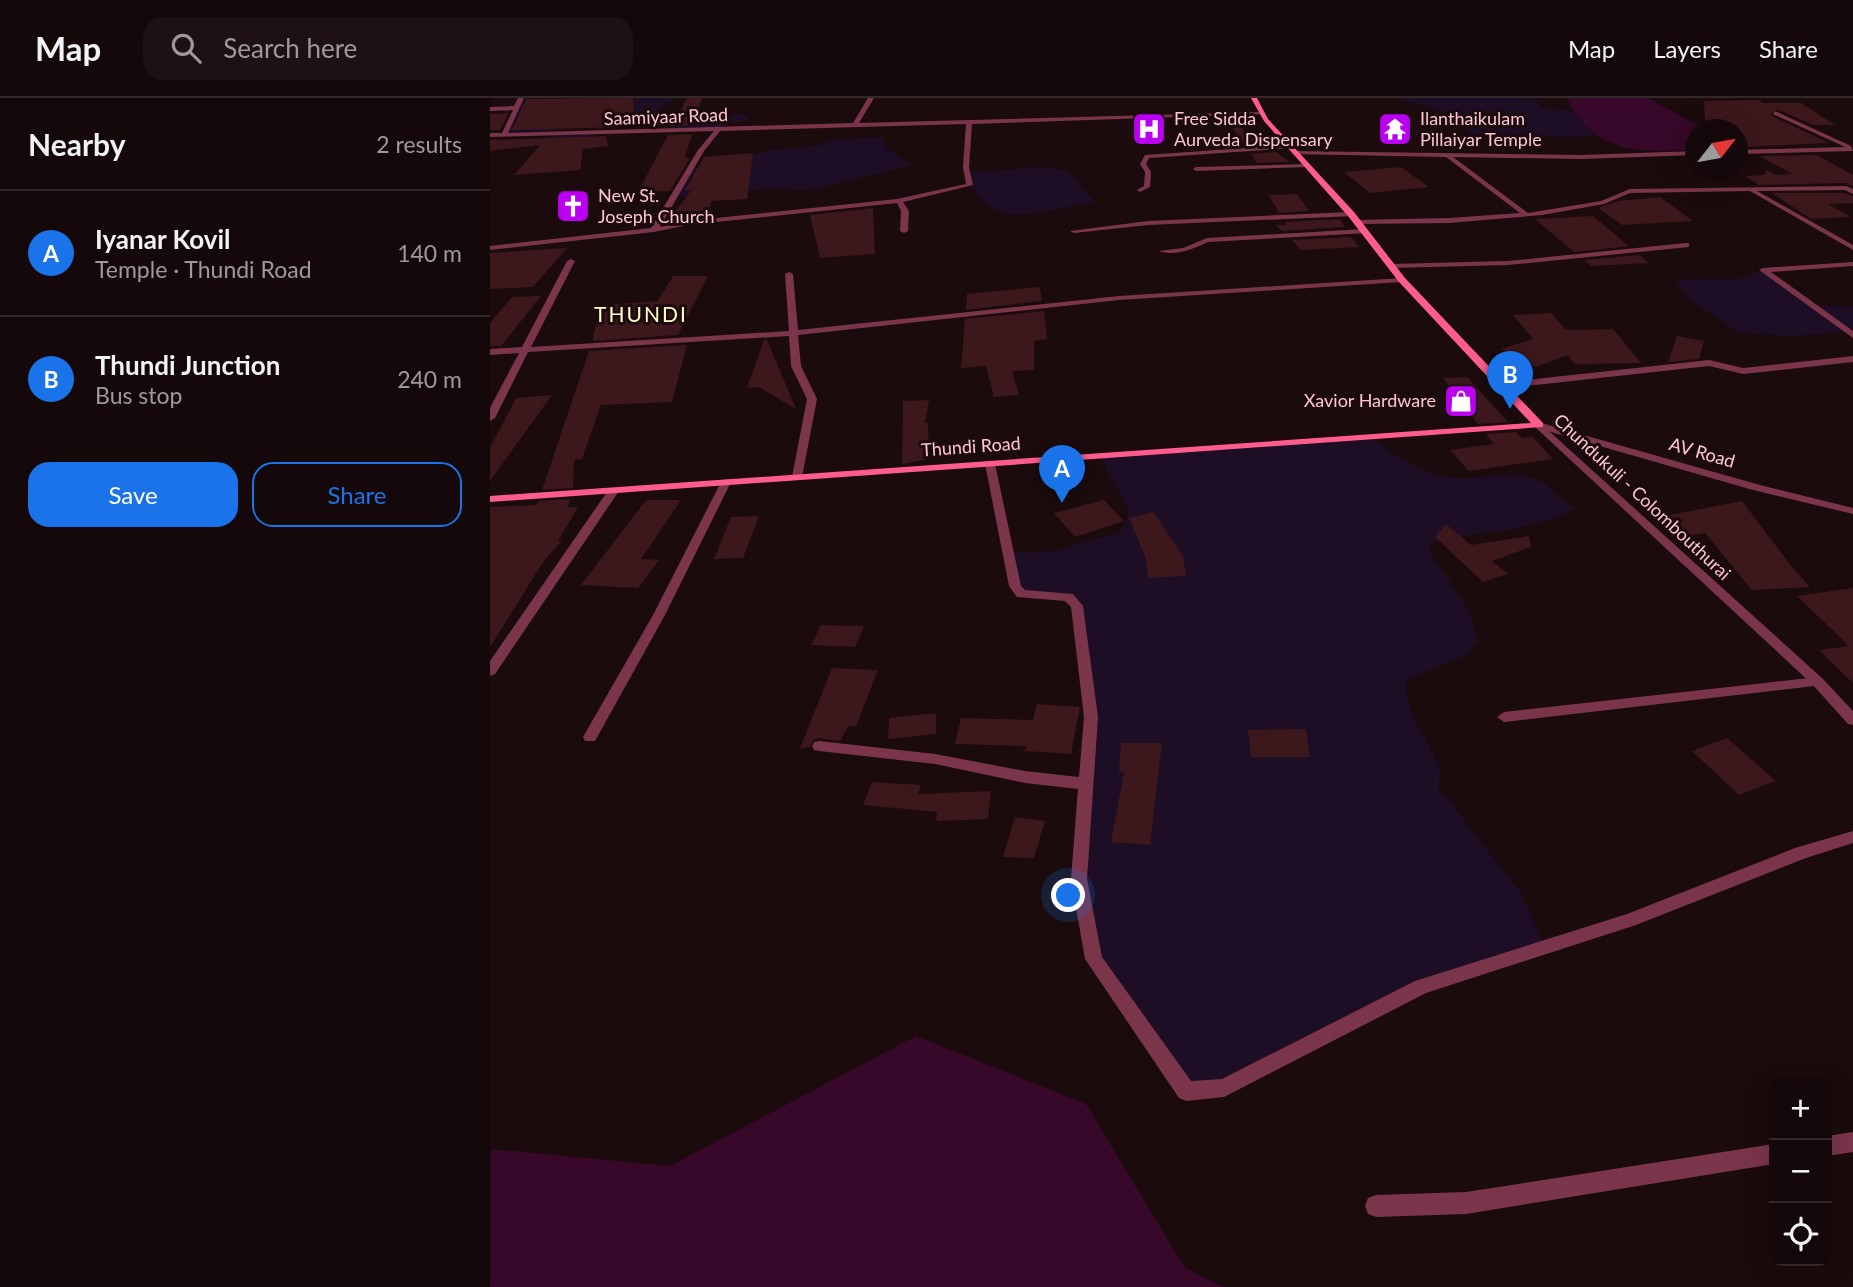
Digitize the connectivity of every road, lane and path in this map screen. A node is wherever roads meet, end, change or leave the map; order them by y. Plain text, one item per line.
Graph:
1 (521, 98) edge
2 (871, 98) edge
3 (1254, 98) edge
4 (515, 108) junction
5 (490, 109) edge
6 (1775, 113) dead end
7 (1262, 114) junction
8 (969, 122) junction
9 (854, 126) junction
10 (718, 129) junction
11 (490, 135) edge
12 (504, 135) junction
13 (1853, 149) edge
14 (1292, 150) junction
15 (1748, 152) edge
16 (1685, 153) edge
17 (1448, 156) junction
18 (1306, 166) junction
19 (1196, 169) dead end
20 (1140, 190) dead end
21 (1752, 191) junction
22 (1853, 192) edge
23 (900, 201) junction
24 (1351, 214) junction
25 (1525, 214) junction
26 (1357, 222) junction
27 (654, 230) junction
28 (904, 231) dead end
29 (1074, 231) dead end
30 (1364, 231) junction
31 (1686, 245) dead end
32 (490, 247) edge
33 (1853, 248) edge
34 (1163, 251) dead end
35 (571, 261) dead end
36 (1853, 264) edge
37 (1391, 266) junction
38 (789, 274) dead end
39 (1402, 280) junction
40 (795, 333) junction
41 (1853, 335) edge
42 (524, 350) junction
43 (490, 352) edge
44 (1853, 359) edge
45 (1500, 386) junction
46 (490, 418) edge
47 (1540, 426) junction
48 (989, 464) junction
49 (797, 477) junction
50 (726, 482) junction
51 (613, 491) junction
52 (490, 499) edge
53 (1853, 511) edge
54 (490, 671) edge
55 (1818, 682) junction
56 (1504, 717) dead end
57 (1853, 720) edge
58 (590, 737) dead end
59 (819, 746) dead end
60 (1087, 784) junction
61 (1853, 837) edge
62 (1853, 1142) edge
63 (1832, 1145) edge
64 (1769, 1155) edge
65 (1376, 1206) dead end

1 - 4 street
2 - 9 street
3 - 7 main road, Chundukuli - Colombouthurai
4 - 5 street
4 - 12 street
6 - 13 street
7 - 8 street, Saamiyaar Road
7 - 14 main road, Chundukuli - Colombouthurai
8 - 9 street, Saamiyaar Road
8 - 23 street
9 - 10 street, Saamiyaar Road
10 - 12 street, Saamiyaar Road
10 - 27 street
11 - 12 street, Saamiyaar Road
13 - 15 street
14 - 17 street
14 - 18 main road, Chundukuli - Colombouthurai
14 - 20 street
16 - 17 street
17 - 25 street
18 - 19 street
18 - 24 main road, Chundukuli - Colombouthurai
21 - 22 street
21 - 25 street
21 - 33 street
23 - 27 street
23 - 28 street
24 - 26 main road, Chundukuli - Colombouthurai
24 - 29 street
25 - 26 street
26 - 30 main road, Chundukuli - Colombouthurai
27 - 32 street
30 - 34 street
30 - 37 main road, Chundukuli - Colombouthurai
31 - 37 street
35 - 42 street
36 - 41 street
37 - 39 main road, Chundukuli - Colombouthurai
38 - 40 street
39 - 40 street
39 - 45 main road, Chundukuli - Colombouthurai
40 - 42 street
40 - 49 street
42 - 43 street
42 - 46 street
44 - 45 street
45 - 47 main road, Chundukuli - Colombouthurai
47 - 48 main road, Thundi Road
47 - 53 street, AV Road
47 - 55 street, Chundukuli - Colombouthurai
48 - 49 main road, Thundi Road
48 - 60 street
49 - 50 main road, Thundi Road
50 - 51 main road, Thundi Road
50 - 58 street
51 - 52 main road, Thundi Road
51 - 54 street
55 - 56 street
55 - 57 street, Chundukuli - Colombouthurai
59 - 60 street
60 - 61 street
62 - 63 street
64 - 65 street

